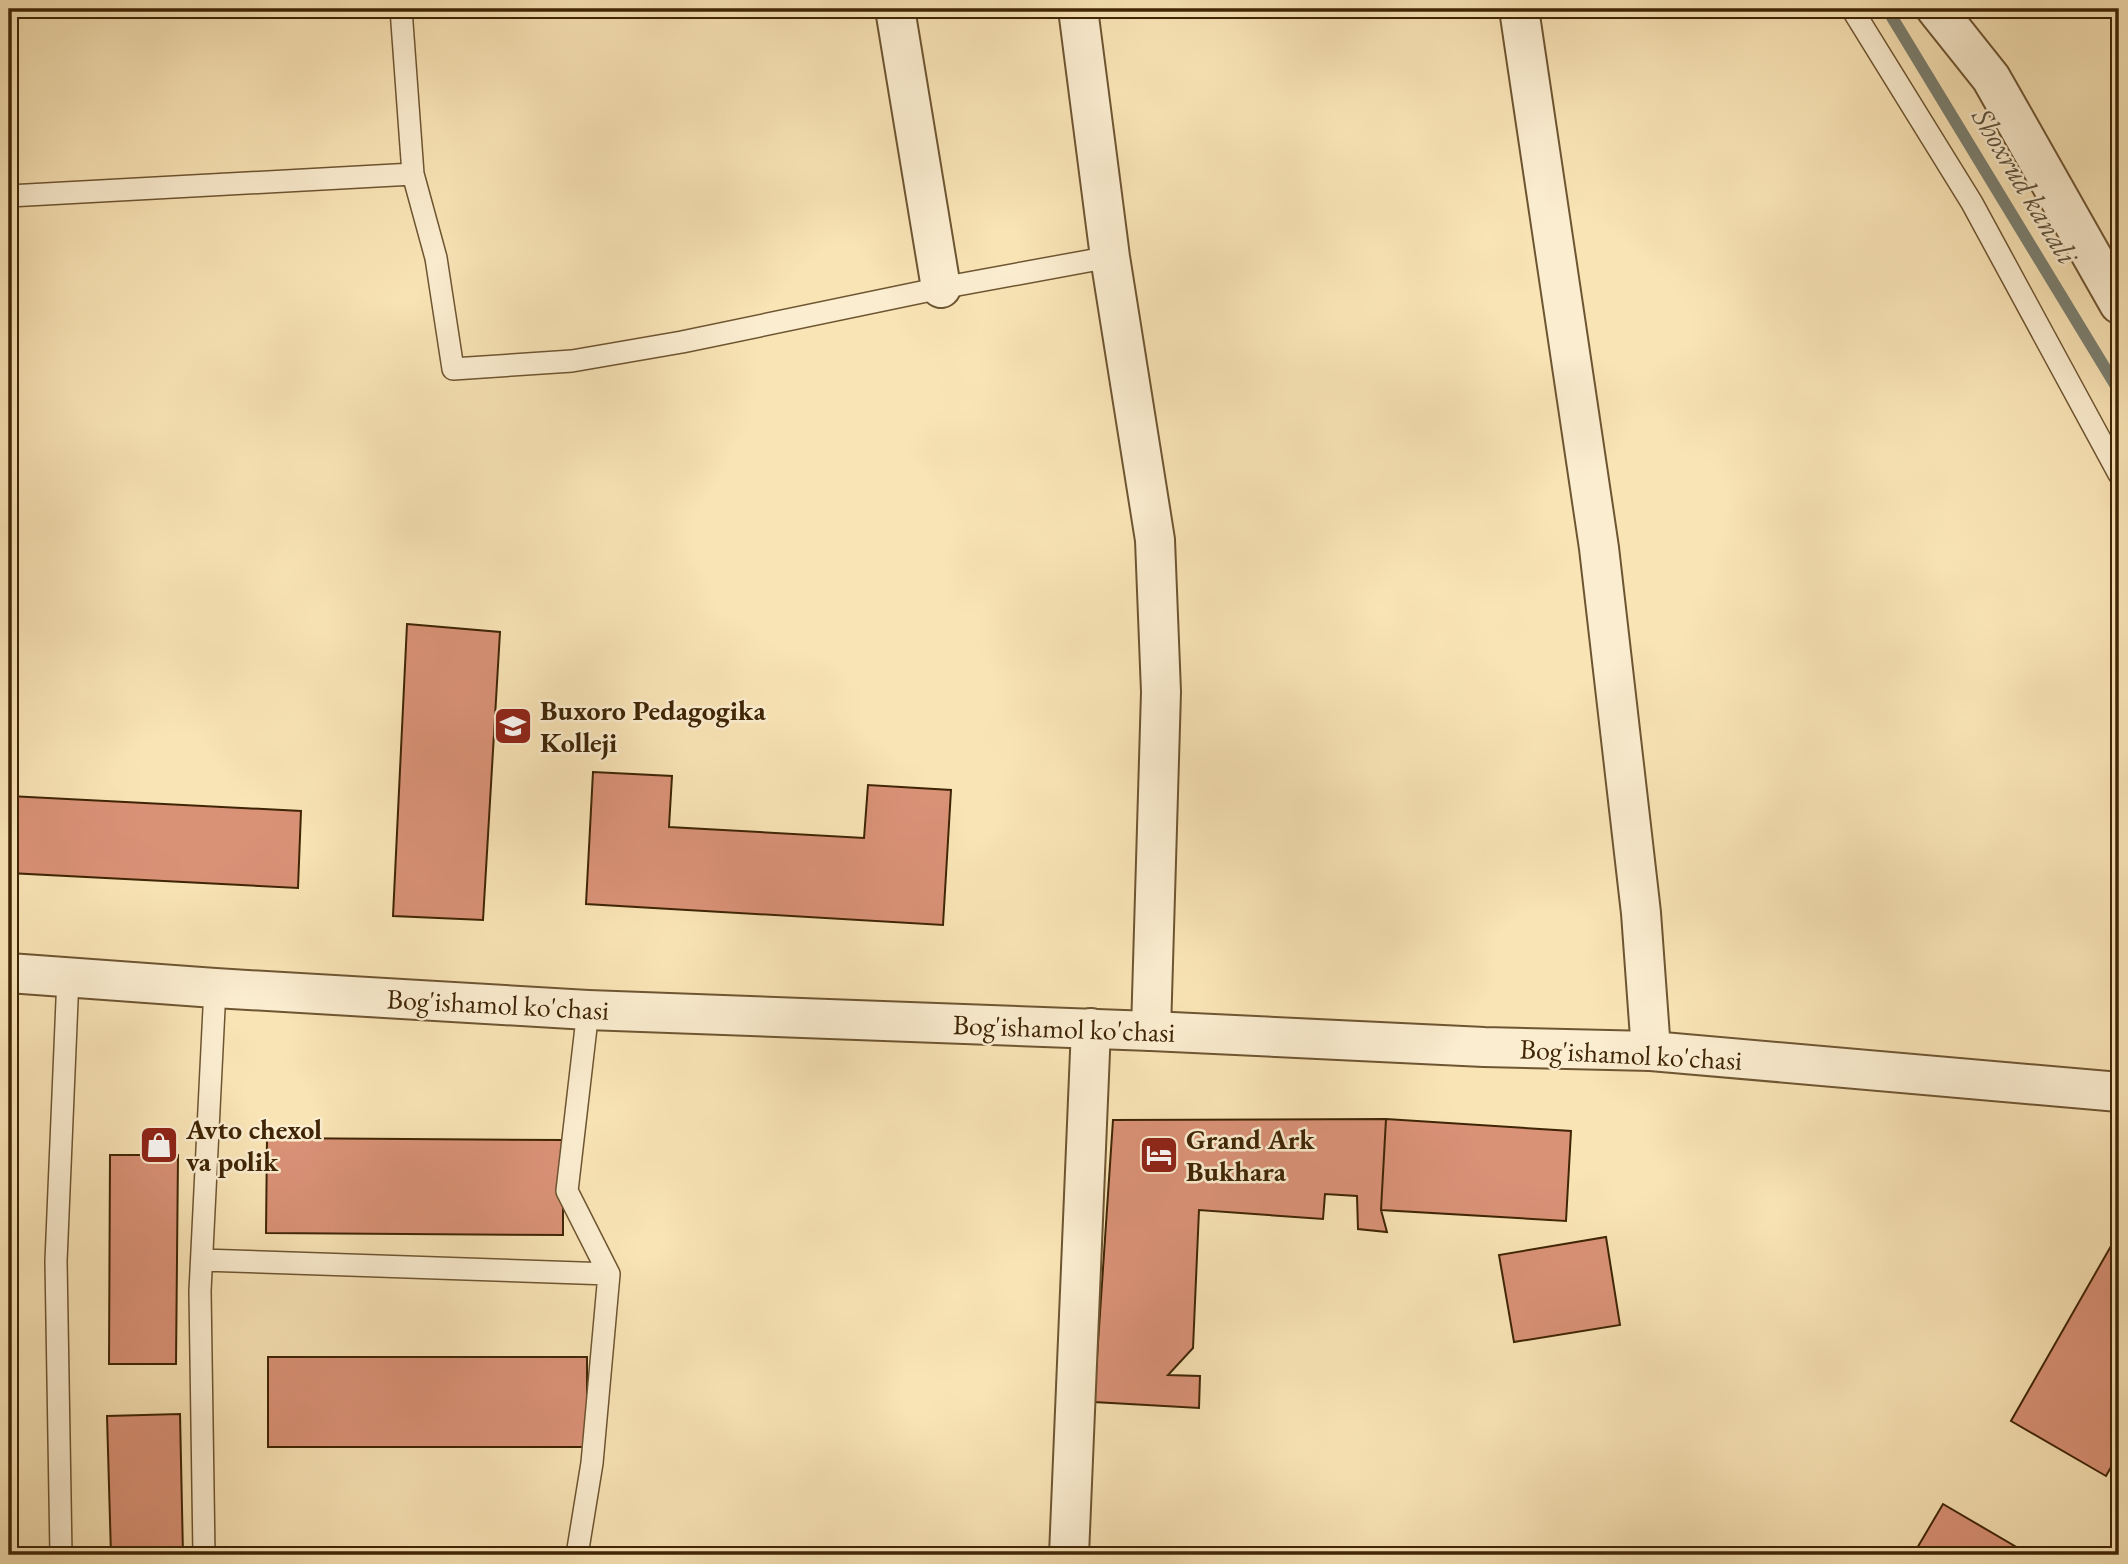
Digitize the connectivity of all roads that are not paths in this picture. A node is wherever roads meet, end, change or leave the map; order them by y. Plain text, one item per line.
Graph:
1 (401, 9) edge
2 (895, 9) edge
3 (1078, 9) edge
4 (1519, 9) edge
5 (1852, 9) edge
6 (1936, 9) edge
7 (413, 174) junction
8 (9, 197) edge
9 (1110, 257) junction
10 (941, 288) junction
11 (2119, 304) edge
12 (2119, 474) edge
13 (9, 973) edge
14 (68, 977) junction
15 (215, 988) junction
16 (588, 1010) junction
17 (1091, 1028) junction
18 (1151, 1031) junction
19 (1651, 1051) junction
20 (2119, 1092) edge
21 (202, 1260) junction
22 (609, 1274) junction
23 (61, 1555) edge
24 (204, 1555) edge
25 (577, 1555) edge
26 (1069, 1555) edge

1 - 7 lane
2 - 10 street
3 - 9 street
4 - 19 street
5 - 12 lane
6 - 11 street
7 - 8 lane
7 - 10 lane
9 - 10 lane
9 - 18 street
13 - 14 street, Bog'ishamol ko'chasi
14 - 15 street, Bog'ishamol ko'chasi
14 - 23 lane
15 - 16 street, Bog'ishamol ko'chasi
15 - 21 lane
16 - 17 street, Bog'ishamol ko'chasi
16 - 22 lane
17 - 18 street, Bog'ishamol ko'chasi
17 - 26 street
18 - 19 street, Bog'ishamol ko'chasi
19 - 20 street, Bog'ishamol ko'chasi
21 - 22 lane
21 - 24 lane
22 - 25 lane

